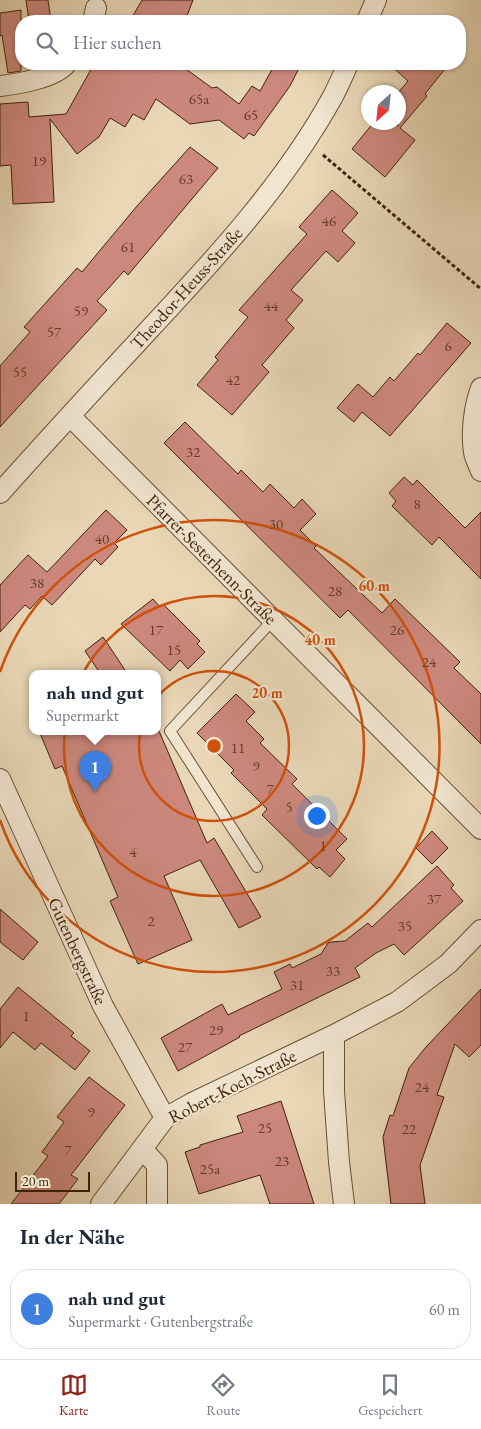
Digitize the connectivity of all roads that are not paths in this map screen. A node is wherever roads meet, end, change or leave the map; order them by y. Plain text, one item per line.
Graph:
1 (376, 0) edge
2 (370, 15) edge
3 (58, 70) edge
4 (345, 70) edge
5 (0, 86) edge
6 (481, 388) edge
7 (70, 416) junction
8 (481, 472) edge
9 (0, 493) edge
10 (273, 620) junction
11 (0, 779) edge
12 (481, 829) edge
13 (257, 867) dead end
14 (481, 930) edge
15 (334, 1035) junction
16 (165, 1118) junction
17 (142, 1150) junction
18 (102, 1204) edge
19 (157, 1204) edge
20 (344, 1204) edge

1 - 2 street
3 - 5 street
4 - 7 street, Theodor-Heuss-Straße
6 - 8 street
7 - 9 street, Theodor-Heuss-Straße
7 - 10 street, Pfarrer-Sesterhenn-Straße
10 - 12 street, Pfarrer-Sesterhenn-Straße
10 - 13 lane
11 - 16 street, Gutenbergstraße
14 - 15 street, Robert-Koch-Straße
15 - 16 street, Robert-Koch-Straße
15 - 20 street
16 - 17 street, Robert-Koch-Straße
17 - 18 street, Robert-Koch-Straße
17 - 19 street

